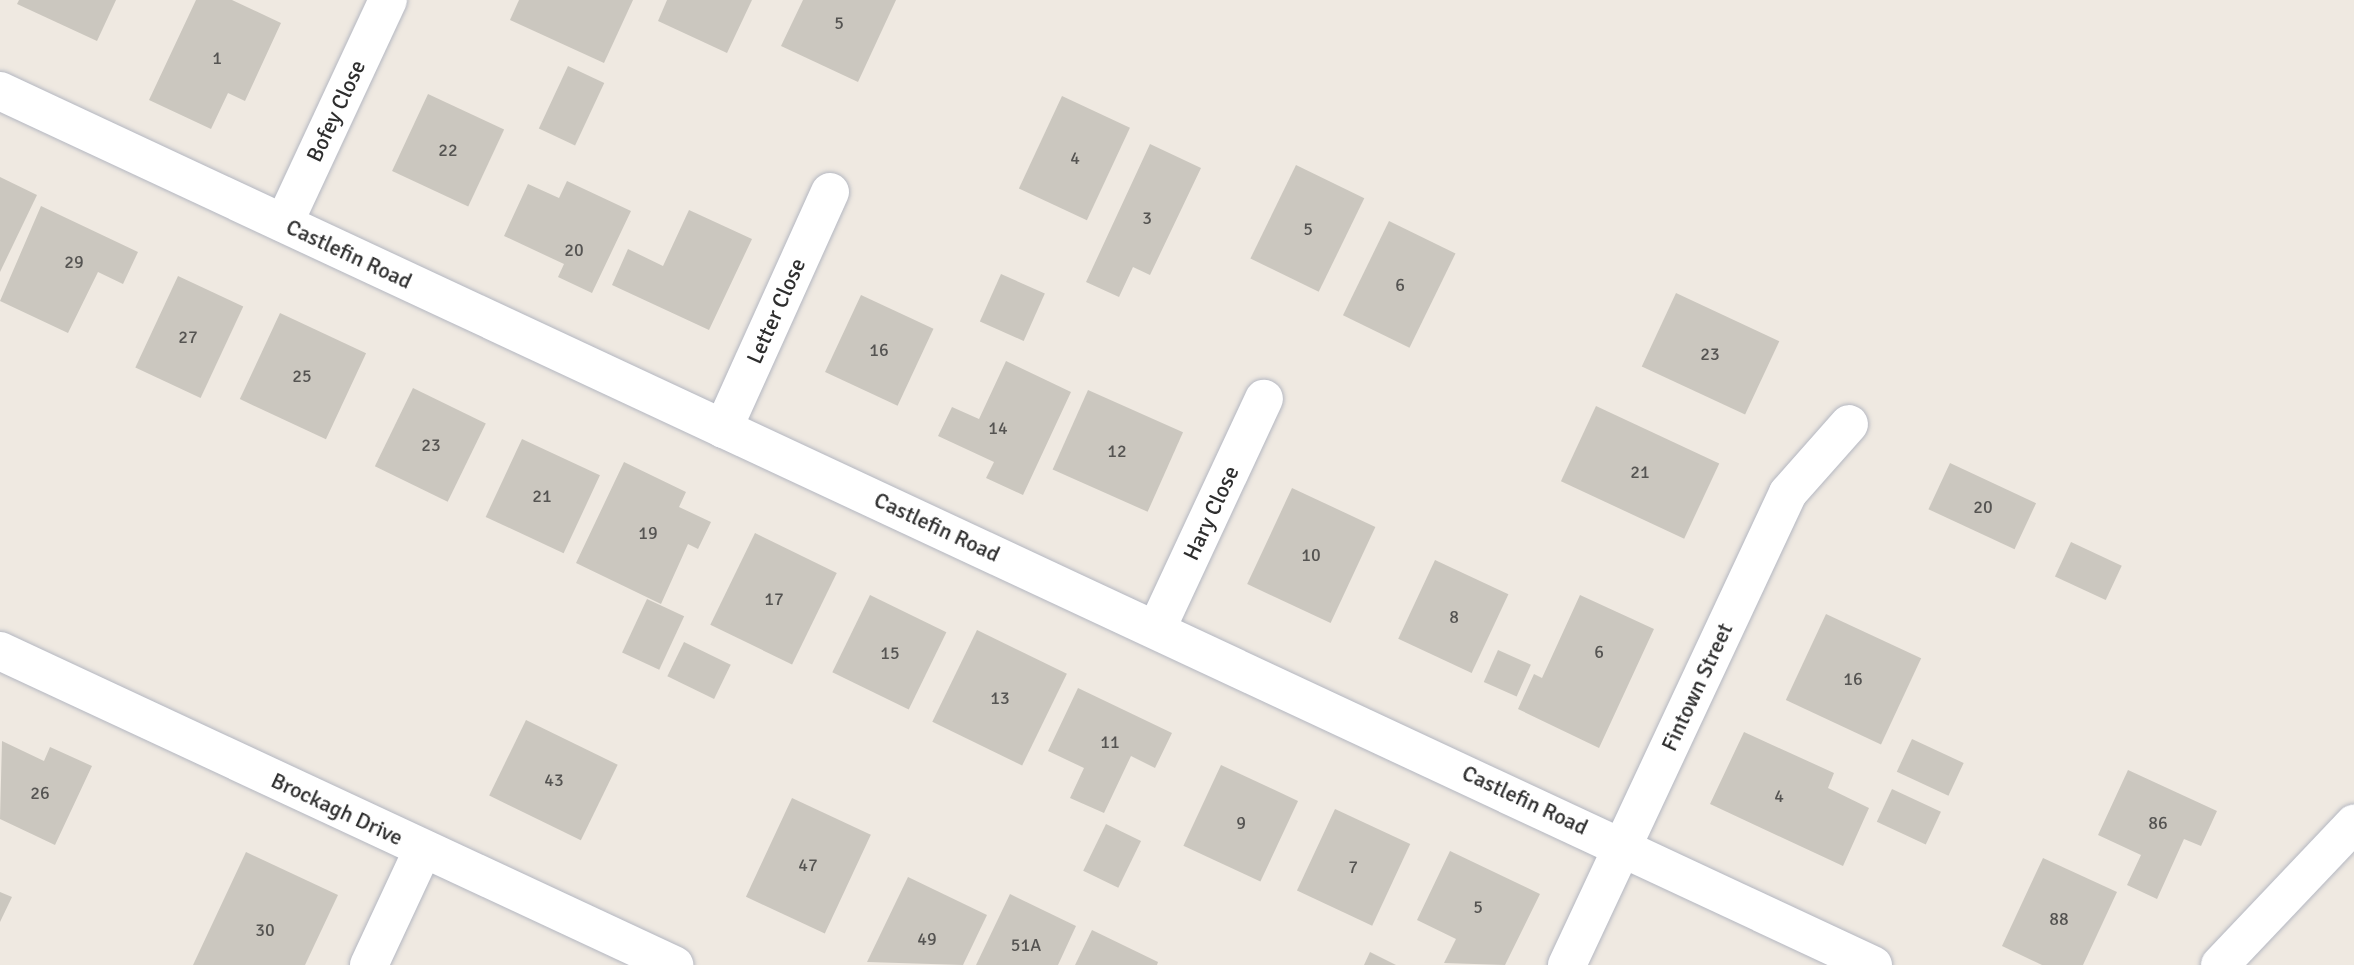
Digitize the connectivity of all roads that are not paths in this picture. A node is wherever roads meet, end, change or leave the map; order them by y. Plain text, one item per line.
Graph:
1 (388, 0) edge
2 (0, 91) edge
3 (830, 192) dead end
4 (284, 223) junction
5 (1264, 399) dead end
6 (1849, 424) dead end
7 (723, 429) junction
8 (1157, 628) junction
9 (0, 651) edge
10 (2354, 824) edge
11 (1623, 846) junction
12 (423, 849) junction
13 (369, 965) edge
14 (674, 965) edge
15 (1567, 965) edge
16 (1873, 965) edge
17 (2220, 965) edge

1 - 4 street, Bofey Close
2 - 4 street, Castlefin Road
3 - 7 street, Letter Close
4 - 7 street, Castlefin Road
5 - 8 street, Hary Close
6 - 11 street, Fintown Street
7 - 8 street, Castlefin Road
8 - 11 street, Castlefin Road
9 - 12 street, Brockagh Drive
10 - 17 street
11 - 15 street, Fintown Street
11 - 16 street, Castlefin Road
12 - 13 street
12 - 14 street, Brockagh Drive

